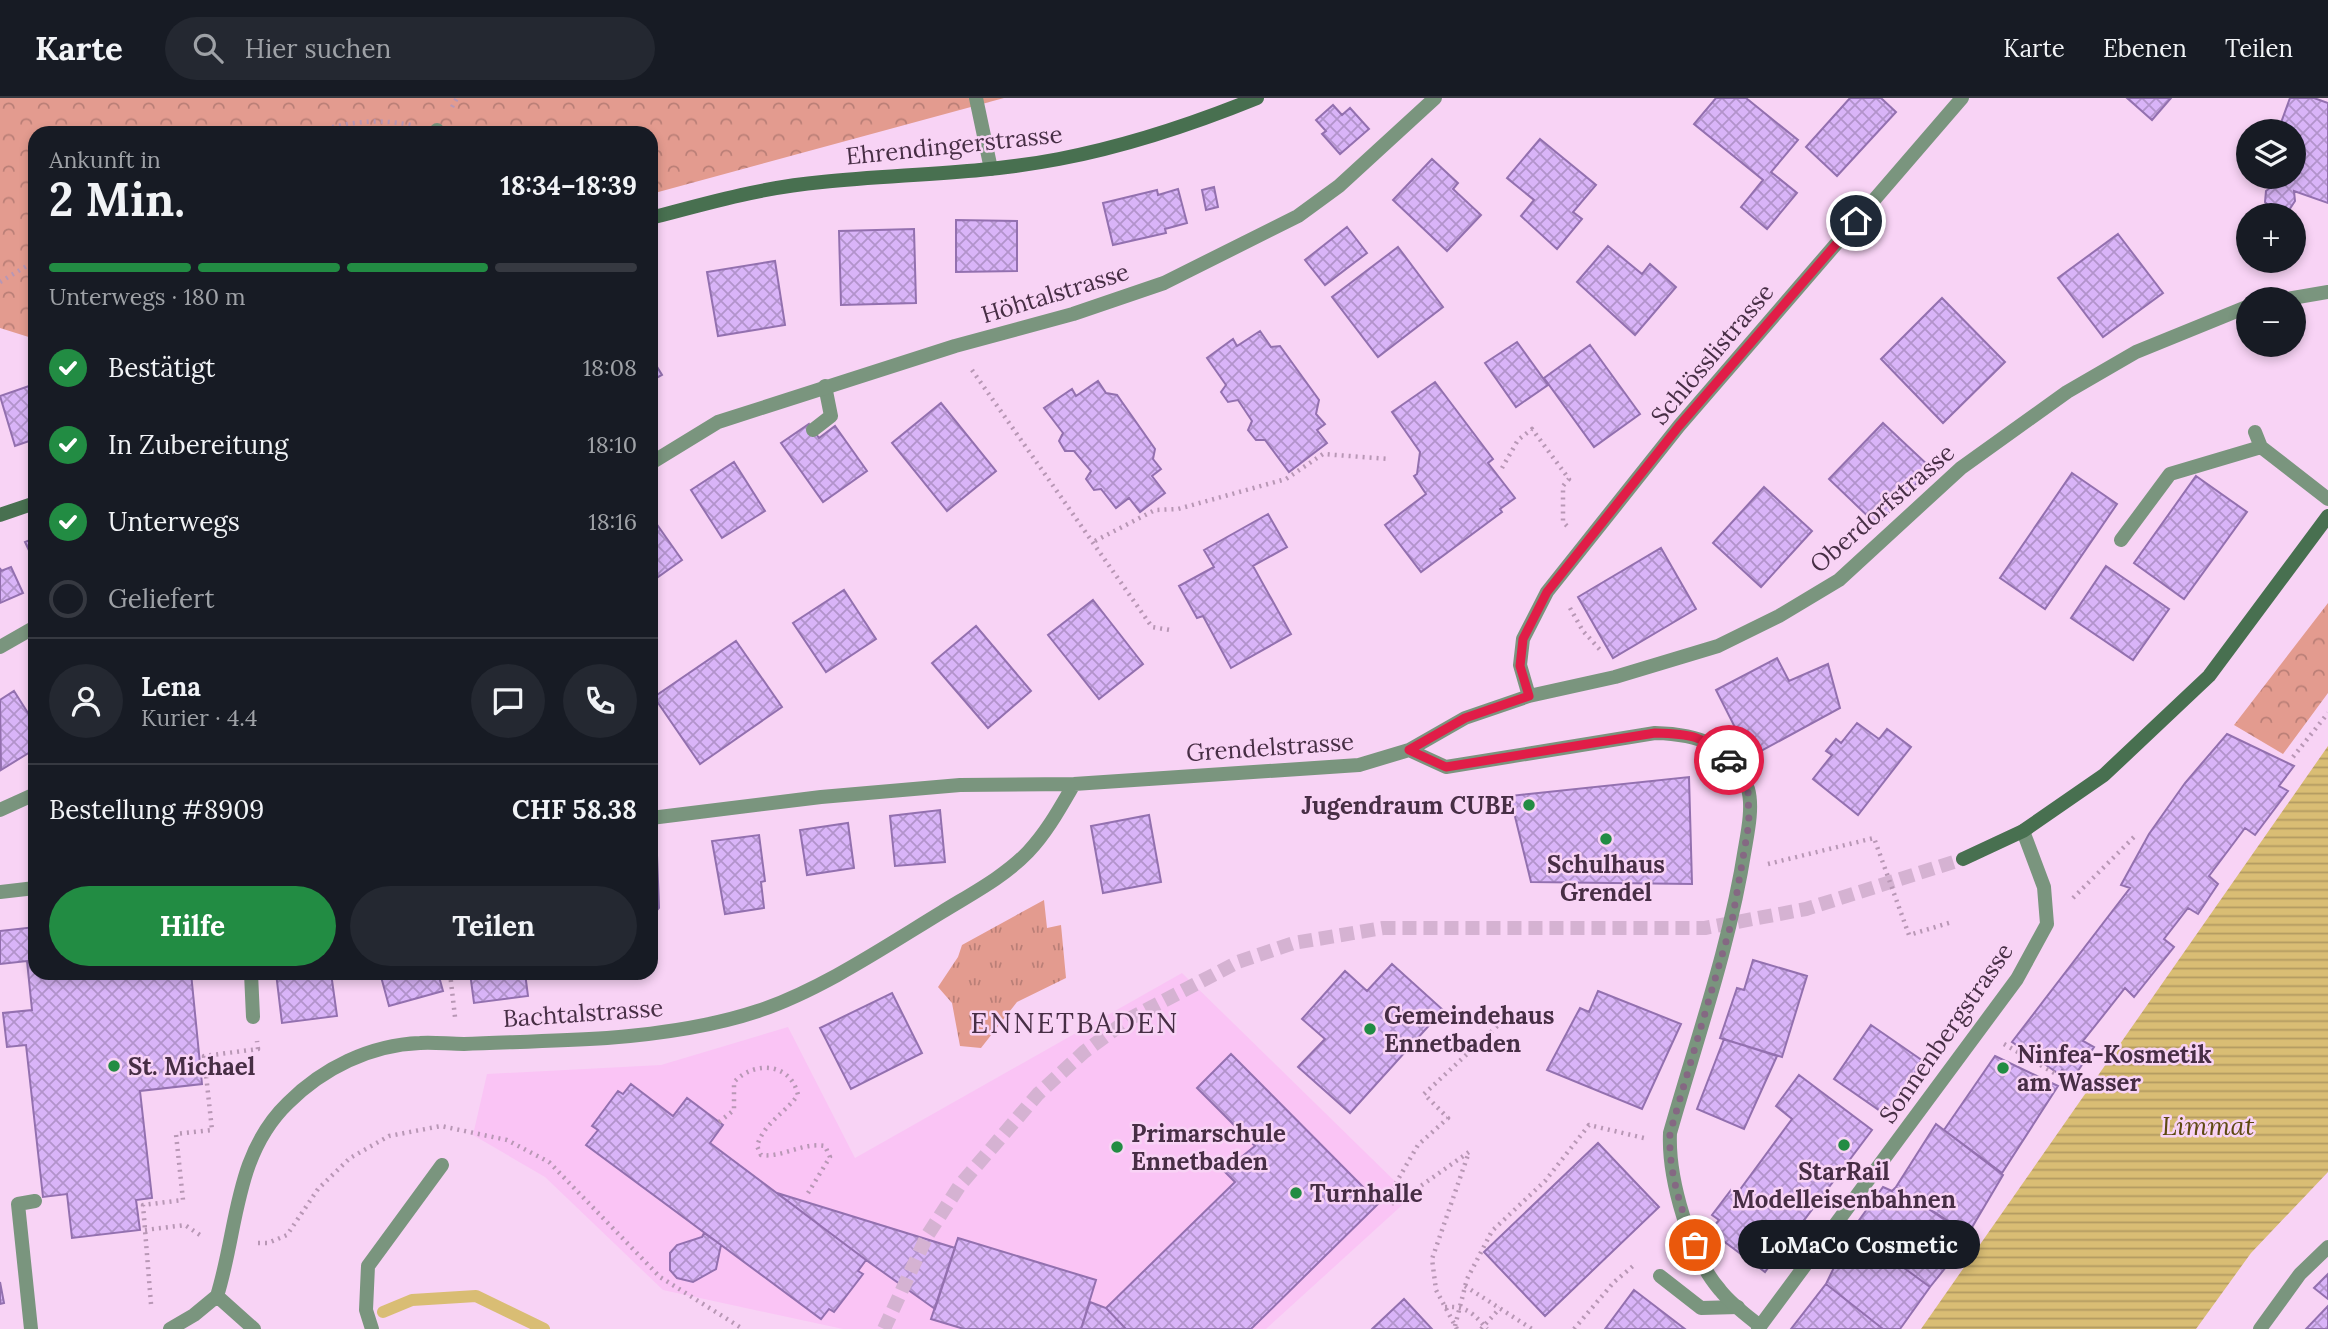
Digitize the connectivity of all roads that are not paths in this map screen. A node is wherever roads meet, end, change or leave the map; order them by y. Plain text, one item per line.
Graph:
1 (976, 98) edge
2 (1257, 98) edge
3 (1435, 98) edge
4 (1962, 98) edge
5 (991, 169) junction
6 (658, 216) edge
7 (2328, 292) edge
8 (2306, 296) edge
9 (2236, 311) edge
10 (825, 386) junction
11 (813, 430) dead end
12 (2255, 432) dead end
13 (2261, 447) junction
14 (658, 459) edge
15 (2328, 499) edge
16 (28, 505) edge
17 (0, 515) edge
18 (2328, 516) edge
19 (2121, 540) dead end
20 (28, 630) edge
21 (0, 647) edge
22 (1529, 696) junction
23 (1409, 750) junction
24 (1074, 784) junction
25 (28, 797) edge
26 (0, 810) edge
27 (658, 817) edge
28 (2023, 831) junction
29 (1963, 859) tunnel mouth
30 (28, 889) edge
31 (0, 892) edge
32 (251, 980) edge
33 (253, 1017) dead end
34 (442, 1165) dead end
35 (35, 1201) dead end
36 (2328, 1247) edge
37 (1660, 1276) dead end
38 (217, 1296) junction
39 (1738, 1307) junction
40 (1759, 1327) edge
41 (32, 1329) edge
42 (170, 1329) edge
43 (254, 1329) edge
44 (372, 1329) edge
45 (2260, 1329) edge

1 - 5 street
2 - 5 main road, Ehrendingerstrasse
3 - 10 street, Höhtalstrasse
4 - 22 street, Schlösslistrasse
5 - 6 main road, Ehrendingerstrasse
7 - 8 street
9 - 22 street, Oberdorfstrasse
10 - 11 street
10 - 14 street, Höhtalstrasse
12 - 13 street
13 - 15 street
13 - 19 street
16 - 17 main road
18 - 28 main road
20 - 21 street
22 - 23 street, Oberdorfstrasse
23 - 24 street, Grendelstrasse
23 - 39 street
24 - 27 street, Grendelstrasse
24 - 38 street, Bachtalstrasse
25 - 26 street
28 - 29 main road
28 - 40 street, Sonnenbergstrasse
30 - 31 street
32 - 33 street
34 - 44 street
35 - 41 street
36 - 45 street
37 - 39 street
38 - 42 street
38 - 43 street
39 - 40 street

